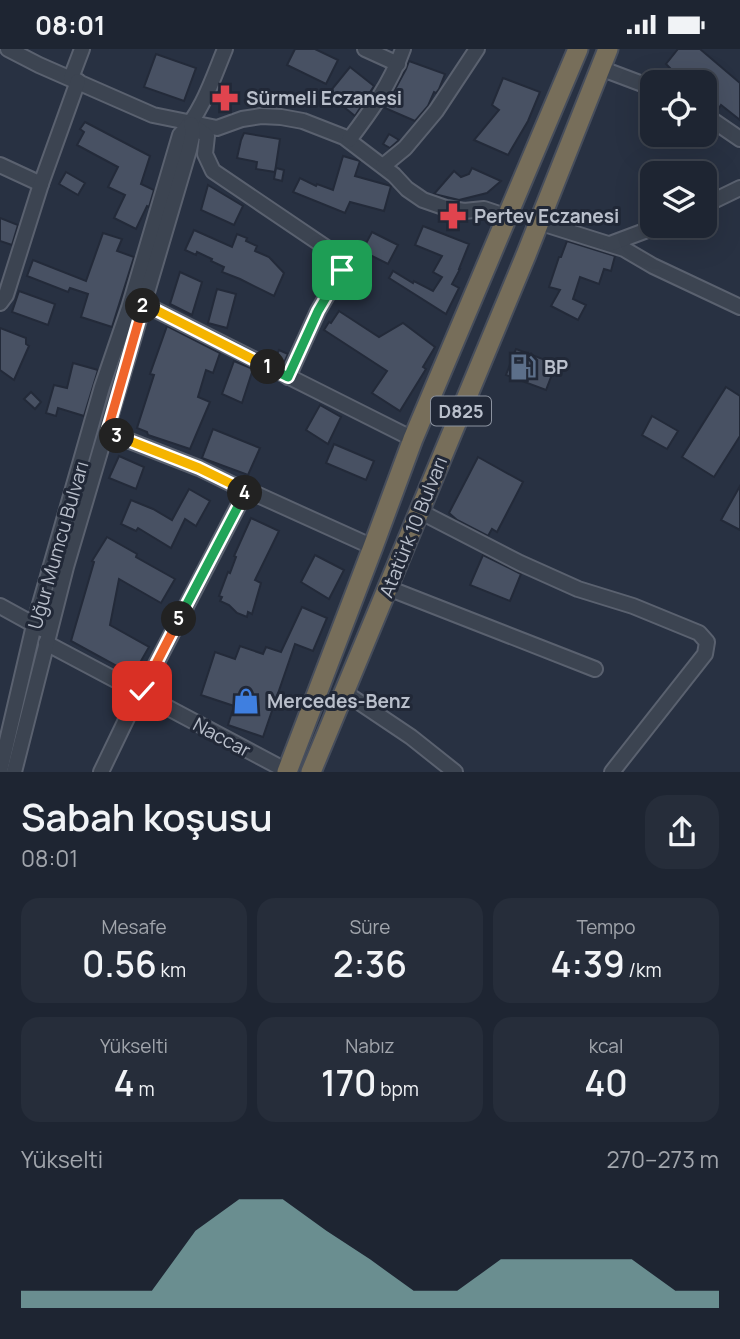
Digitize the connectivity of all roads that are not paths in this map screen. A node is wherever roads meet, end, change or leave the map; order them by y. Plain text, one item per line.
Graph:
1 (8, 49) edge
2 (82, 49) edge
3 (225, 49) edge
4 (365, 49) edge
5 (403, 49) edge
6 (477, 49) edge
7 (578, 49) edge
8 (608, 49) edge
9 (398, 64) junction
10 (600, 68) junction
11 (74, 80) junction
12 (640, 83) edge
13 (717, 123) edge
14 (191, 124) junction
15 (740, 139) edge
16 (349, 140) junction
17 (0, 165) edge
18 (383, 166) junction
19 (41, 184) junction
20 (740, 188) edge
21 (717, 199) edge
22 (508, 217) junction
23 (538, 222) junction
24 (640, 233) edge
25 (610, 244) junction
26 (0, 303) edge
27 (144, 304) junction
28 (740, 307) edge
29 (288, 377) junction
30 (107, 432) junction
31 (413, 439) junction
32 (246, 491) junction
33 (419, 511) junction
34 (373, 547) junction
35 (388, 588) junction
36 (0, 606) edge
37 (34, 625) junction
38 (47, 638) junction
39 (595, 669) dead end
40 (344, 692) junction
41 (139, 694) junction
42 (9, 746) edge
43 (0, 771) edge
44 (14, 772) edge
45 (101, 772) edge
46 (287, 772) edge
47 (311, 772) edge
48 (455, 772) edge
49 (612, 772) edge

1 - 11 street
2 - 11 street
3 - 14 street, Uğur Mumcu Bulvarı
4 - 9 street
5 - 9 street
6 - 18 street
7 - 22 highway, Atatürk 10 Bulvarı / D825
8 - 10 highway, Atatürk 10 Bulvarı / D825
9 - 16 street
10 - 12 street
10 - 23 highway, Atatürk 10 Bulvarı / D825
11 - 14 street
11 - 19 street
13 - 15 street
14 - 16 street
14 - 27 street, Uğur Mumcu Bulvarı
14 - 29 street
14 - 37 street, Uğur Mumcu Bulvarı
16 - 18 street
17 - 19 street
18 - 22 street
19 - 26 street
20 - 21 street
22 - 31 highway, Atatürk 10 Bulvarı / D825
23 - 25 street
23 - 33 highway, Atatürk 10 Bulvarı / D825
24 - 25 street
25 - 28 street
27 - 29 street
27 - 30 street, Uğur Mumcu Bulvarı
29 - 31 street
30 - 32 street
30 - 38 street, Uğur Mumcu Bulvarı
31 - 34 highway, Atatürk 10 Bulvarı / D825
32 - 34 street
32 - 41 street
33 - 35 highway, Atatürk 10 Bulvarı / D825
33 - 49 street
34 - 46 highway, Atatürk 10 Bulvarı / D825
35 - 39 street
35 - 40 highway, Atatürk 10 Bulvarı / D825
36 - 37 street, Naccar
37 - 38 street, Naccar
37 - 42 street, Uğur Mumcu Bulvarı
38 - 41 street, Naccar
38 - 42 street, Uğur Mumcu Bulvarı
40 - 47 highway, Atatürk 10 Bulvarı / D825
40 - 48 street
41 - 45 street
41 - 46 street, Naccar
42 - 43 street, Uğur Mumcu Bulvarı
42 - 44 street, Uğur Mumcu Bulvarı

